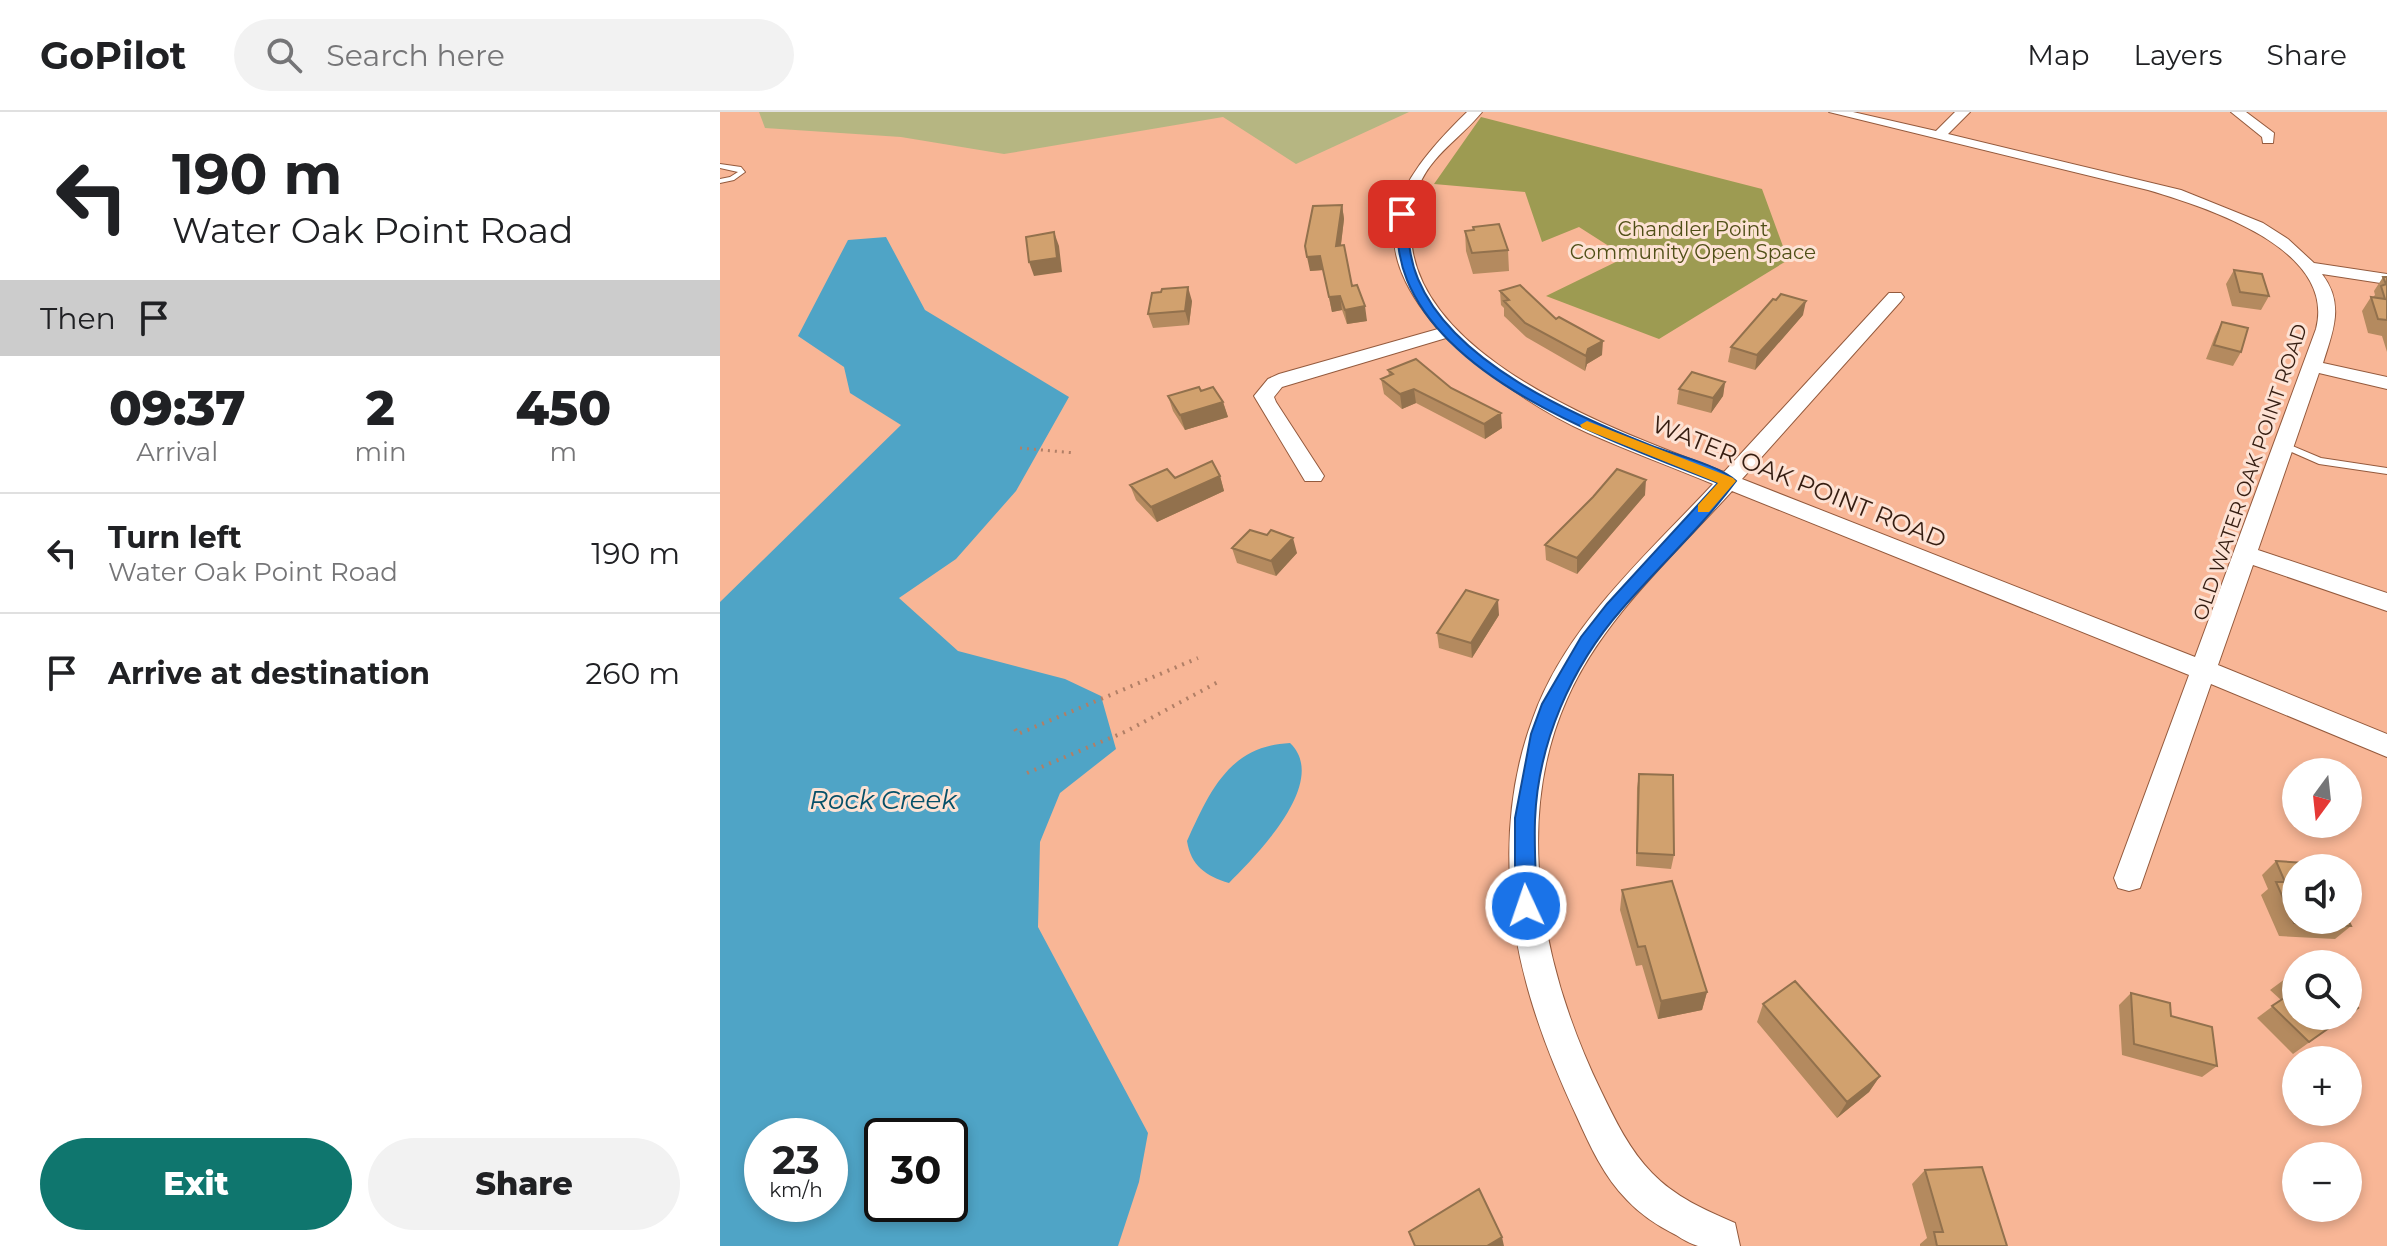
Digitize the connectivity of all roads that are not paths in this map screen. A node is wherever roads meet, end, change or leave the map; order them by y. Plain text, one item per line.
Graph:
1 (1475, 112) edge
2 (1836, 112) edge
3 (1963, 112) edge
4 (2238, 112) edge
5 (1938, 137) junction
6 (2268, 140) dead end
7 (720, 166) edge
8 (720, 181) edge
9 (2308, 267) junction
10 (2387, 279) edge
11 (1895, 297) dead end
12 (1448, 332) junction
13 (2312, 366) junction
14 (2387, 383) edge
15 (2283, 445) junction
16 (2387, 471) edge
17 (1313, 476) dead end
18 (1728, 481) junction
19 (2245, 554) junction
20 (2387, 602) edge
21 (2203, 670) junction
22 (2387, 746) edge
23 (2129, 878) dead end
24 (1721, 1246) edge

1 - 12 street, WATER OAK POINT ROAD
2 - 5 street, OLD WATER OAK POINT ROAD
3 - 5 street
4 - 6 street
5 - 9 street, OLD WATER OAK POINT ROAD
7 - 8 lane
9 - 10 street
9 - 13 street, OLD WATER OAK POINT ROAD
11 - 18 street
12 - 17 street
12 - 18 street, WATER OAK POINT ROAD
13 - 14 street
13 - 15 street, OLD WATER OAK POINT ROAD
15 - 16 lane
15 - 19 street, OLD WATER OAK POINT ROAD
18 - 21 street, WATER OAK POINT ROAD
18 - 24 street
19 - 20 street
19 - 21 street, OLD WATER OAK POINT ROAD
21 - 22 street, WATER OAK POINT ROAD
21 - 23 street, OLD WATER OAK POINT ROAD

